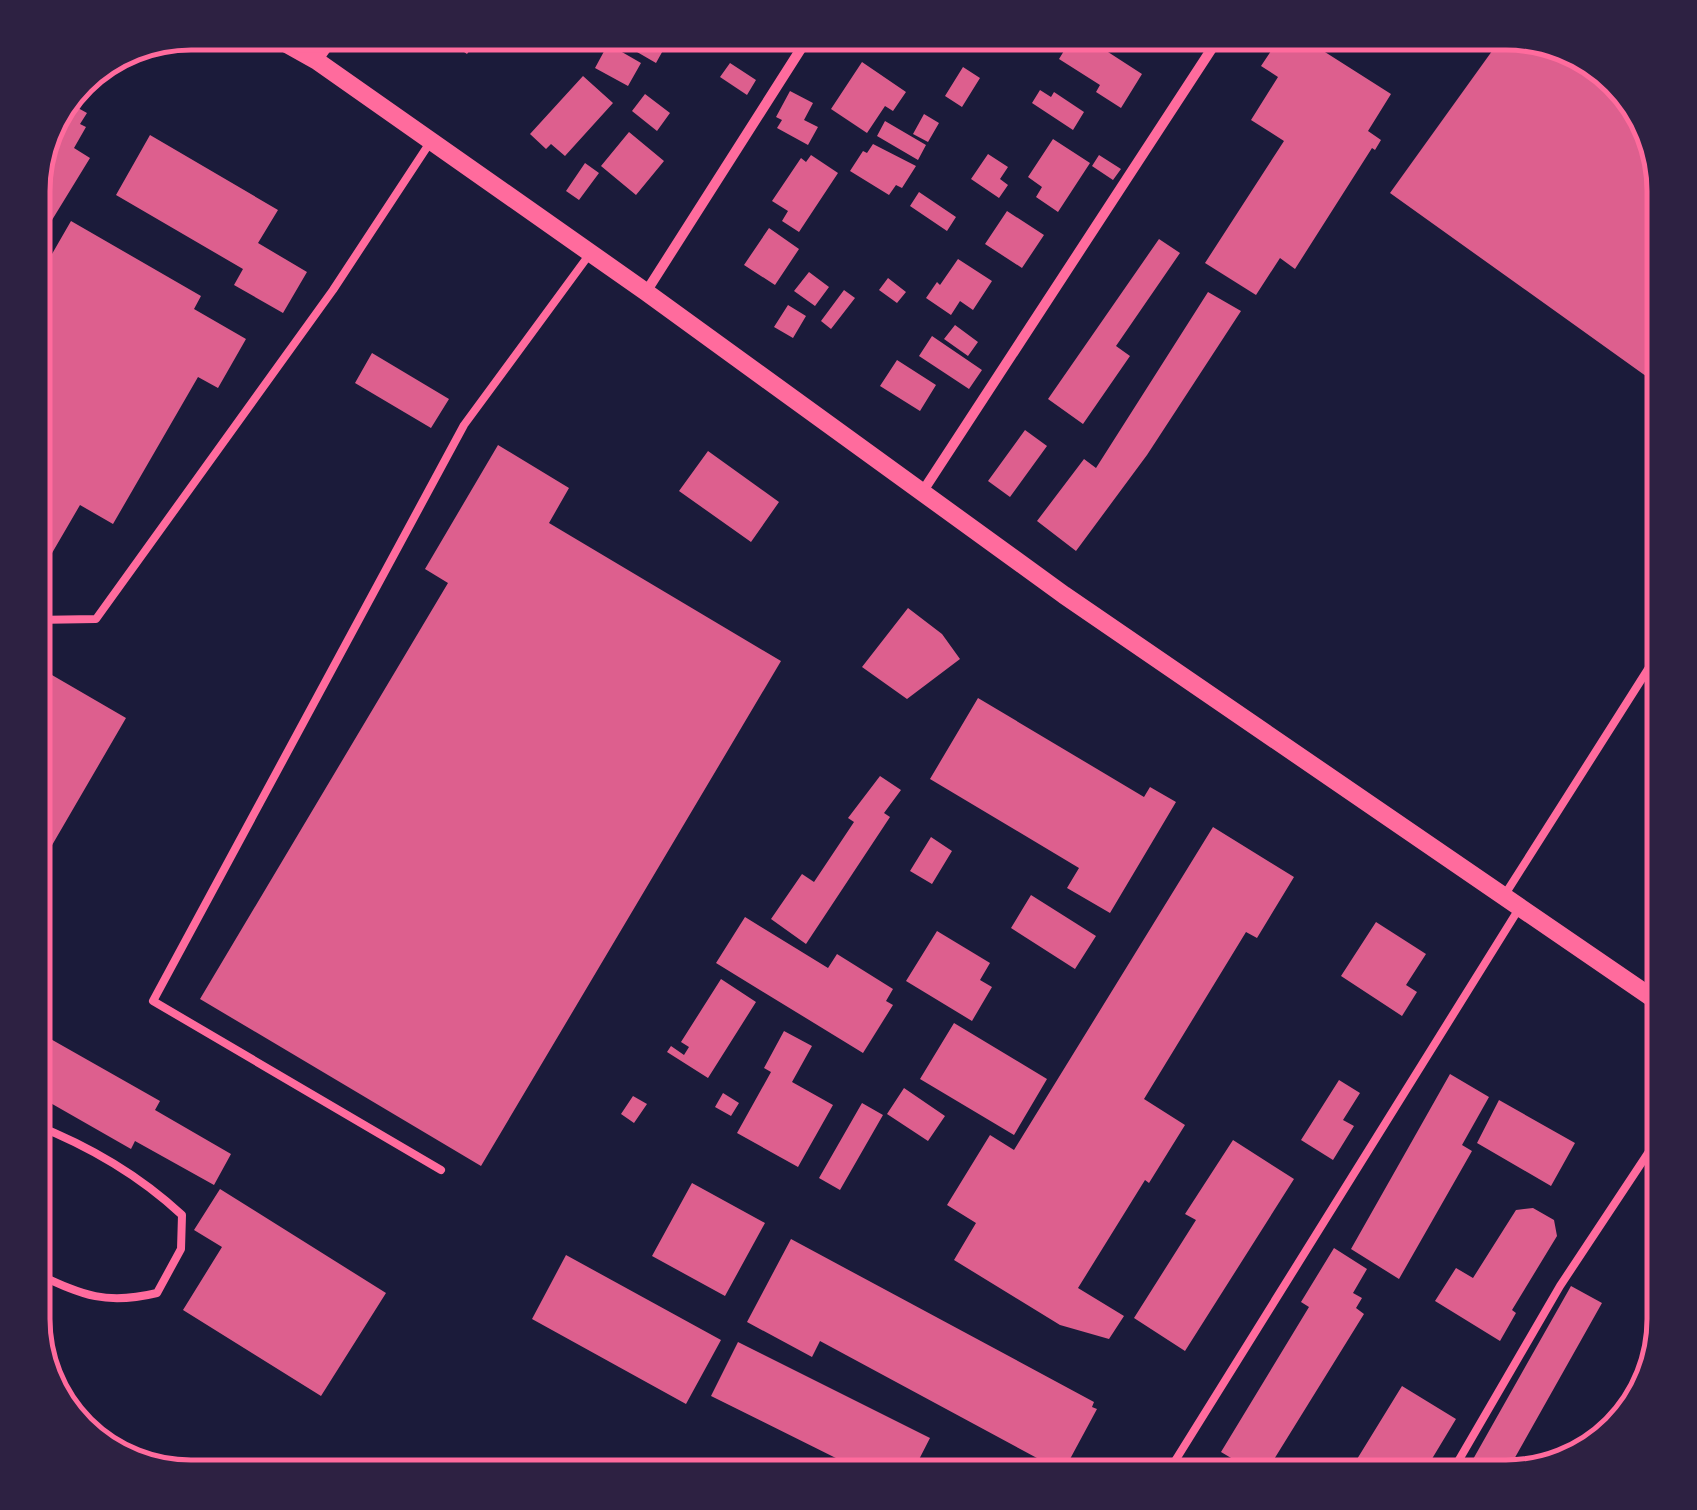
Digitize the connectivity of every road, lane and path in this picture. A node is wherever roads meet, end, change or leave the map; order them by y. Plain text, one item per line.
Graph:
1 (297, 50) edge
2 (324, 50) edge
3 (801, 50) edge
4 (1210, 50) edge
5 (316, 61) junction
6 (430, 141) junction
7 (589, 255) junction
8 (646, 292) junction
9 (921, 494) junction
10 (50, 620) edge
11 (1647, 673) edge
12 (1512, 902) junction
13 (1647, 994) edge
14 (50, 1131) edge
15 (1647, 1155) edge
16 (441, 1170) dead end
17 (50, 1280) edge
18 (1176, 1460) edge
19 (1459, 1460) edge

1 - 5 street
2 - 5 street
3 - 8 street
4 - 9 street
5 - 6 street
6 - 7 street
6 - 10 lane
7 - 8 street
7 - 16 lane
8 - 9 street
9 - 12 street
11 - 12 lane
12 - 13 street
12 - 18 lane
14 - 17 lane
15 - 19 lane

